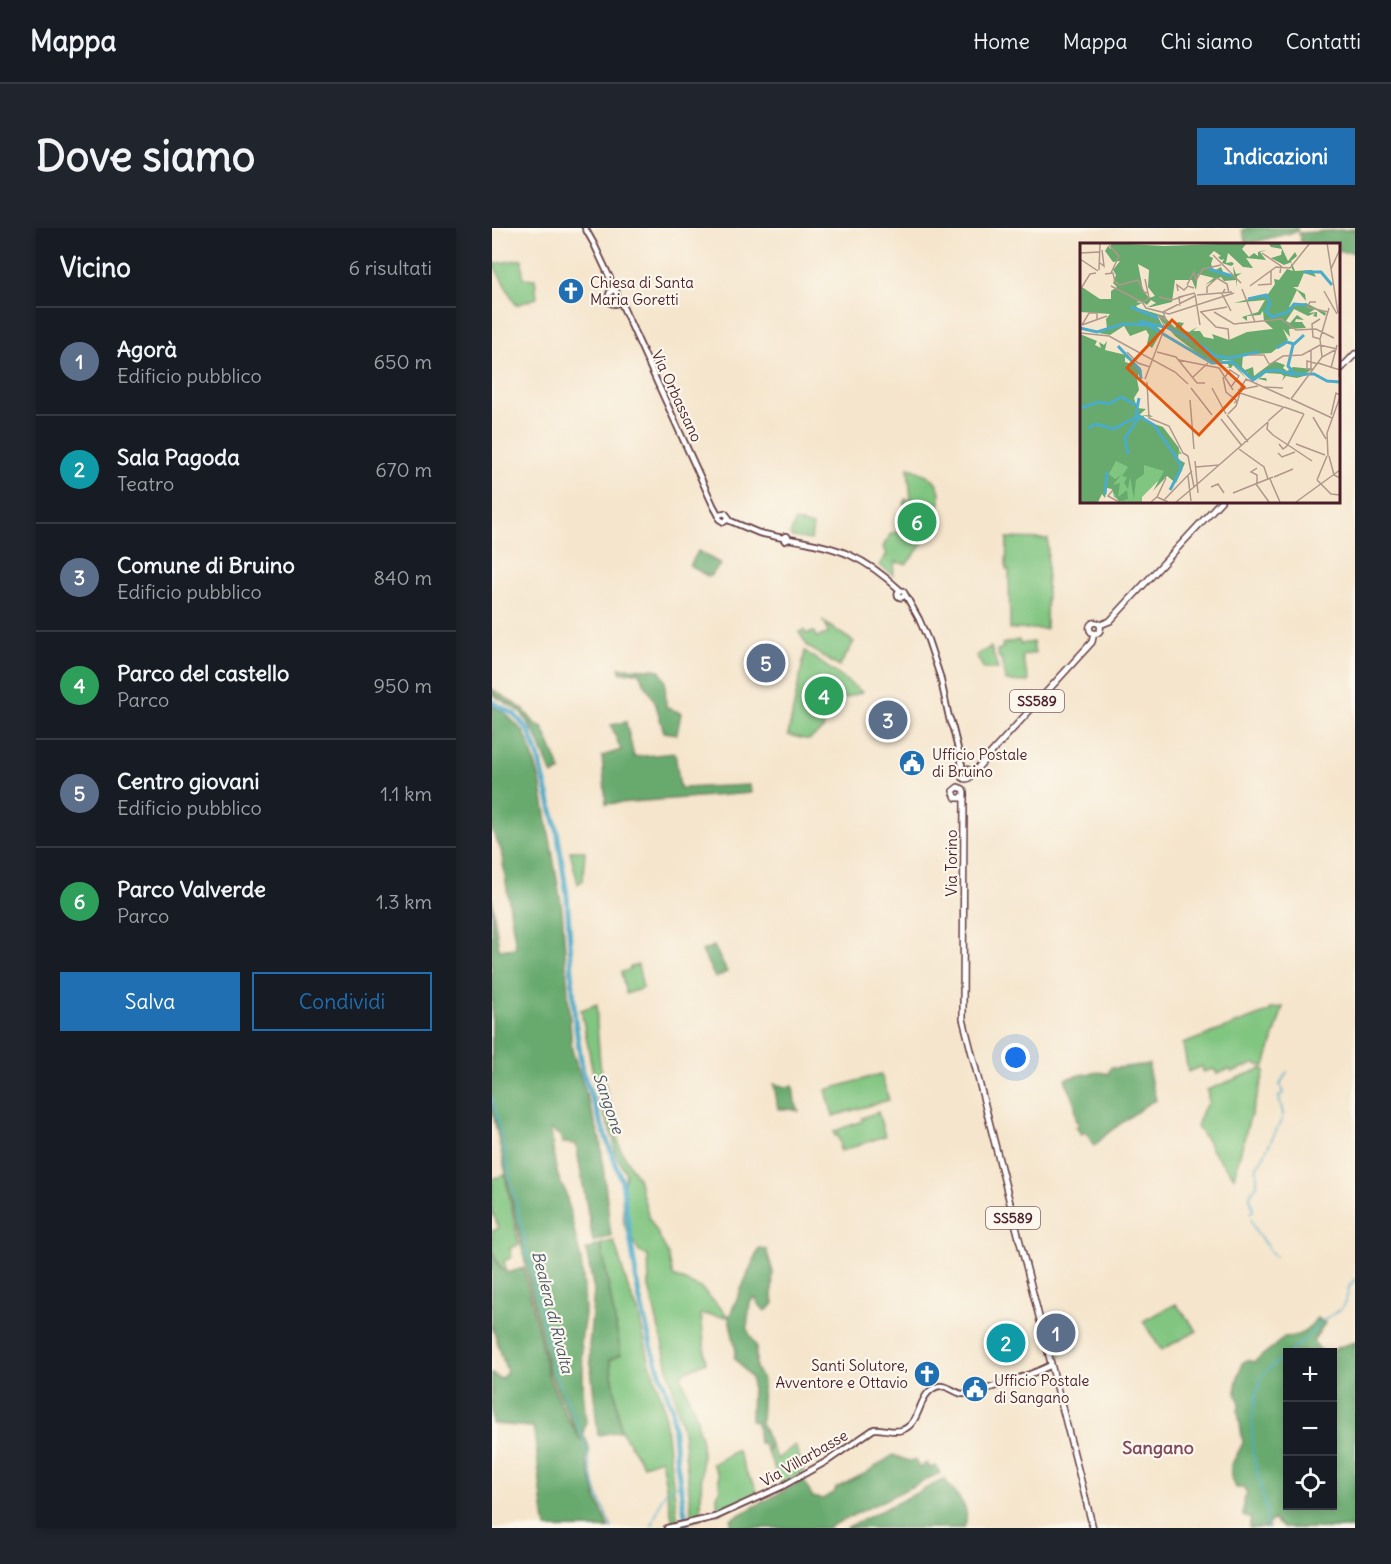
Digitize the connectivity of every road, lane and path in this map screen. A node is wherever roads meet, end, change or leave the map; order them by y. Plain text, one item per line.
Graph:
1 (586, 228) edge
2 (614, 291) junction
3 (618, 302) junction
4 (1355, 354) edge
5 (1340, 370) edge
6 (1220, 502) edge
7 (965, 772) junction
8 (956, 787) junction
9 (964, 795) junction
10 (956, 798) junction
11 (963, 820) junction
12 (1051, 1365) junction
13 (674, 1527) edge
14 (667, 1528) edge
15 (1093, 1528) edge

1 - 2 main road
2 - 3 main road
2 - 3 main road
3 - 7 main road, Via Orbassano
4 - 5 main road
6 - 7 main road, SS589
7 - 8 main road, SS589
7 - 9 main road, Via Torino / SS589
8 - 9 main road
8 - 10 main road, SS589
9 - 10 main road
9 - 11 main road, Via Torino / SS589
10 - 11 main road, Via Torino / SS589
11 - 12 main road, Via Torino / SS589
12 - 13 main road, Via Villarbasse
12 - 15 main road, SS589
13 - 14 main road, Via Villarbasse

